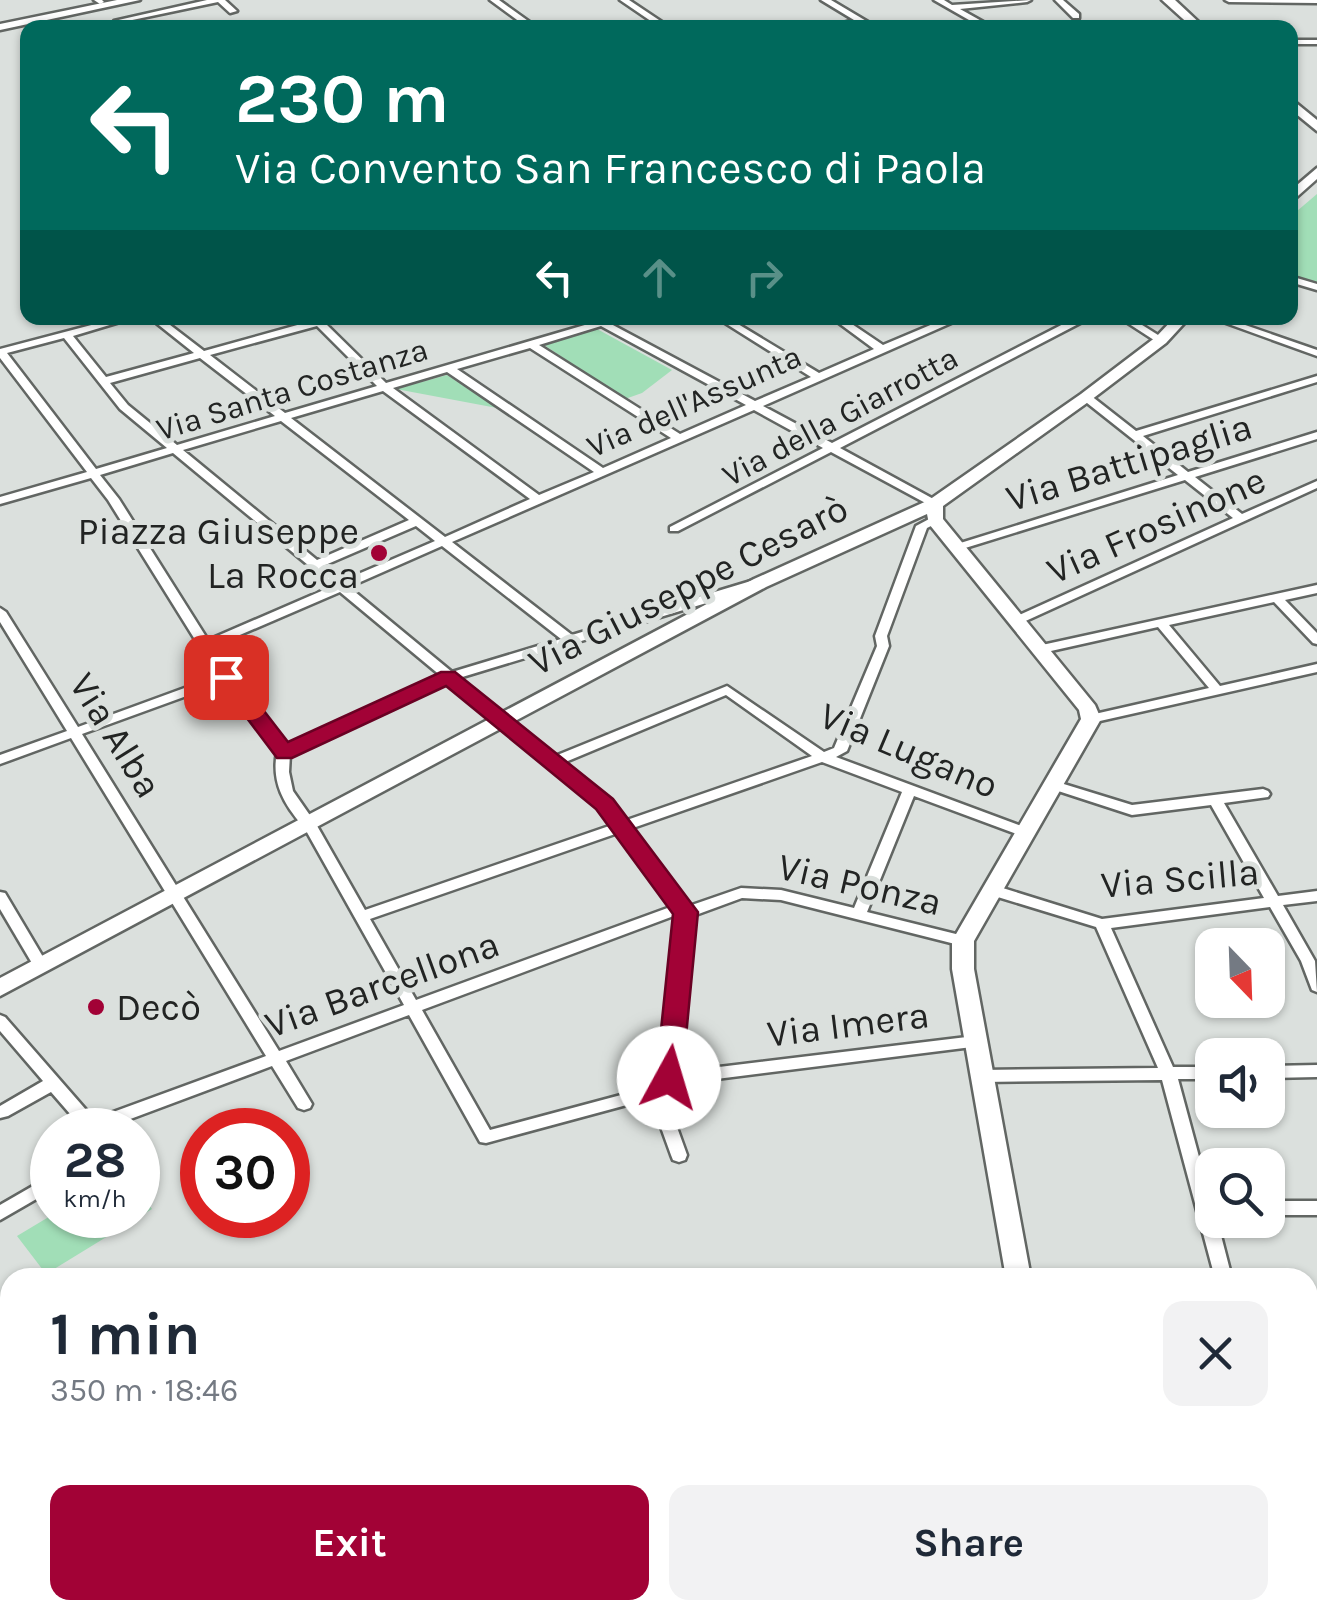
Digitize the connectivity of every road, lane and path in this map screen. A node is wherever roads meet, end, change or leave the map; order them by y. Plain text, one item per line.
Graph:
1 (134, 0) edge
2 (219, 0) edge
3 (517, 0) edge
4 (624, 0) edge
5 (825, 0) edge
6 (938, 0) edge
7 (1027, 0) edge
8 (1059, 0) edge
9 (1168, 0) edge
10 (1228, 0) edge
11 (1317, 1) edge
12 (102, 2) edge
13 (497, 2) edge
14 (951, 7) junction
15 (233, 11) dead end
16 (1076, 16) dead end
17 (22, 20) edge
18 (137, 20) edge
19 (523, 20) edge
20 (655, 20) edge
21 (860, 20) edge
22 (975, 20) edge
23 (1191, 20) edge
24 (1298, 110) edge
25 (1317, 127) edge
26 (101, 325) edge
27 (164, 325) edge
28 (308, 325) edge
29 (322, 325) edge
30 (584, 325) edge
31 (607, 325) edge
32 (734, 325) edge
33 (847, 325) edge
34 (938, 325) edge
35 (1069, 325) edge
36 (1137, 325) edge
37 (1175, 325) edge
38 (1237, 325) edge
39 (66, 334) junction
40 (1161, 340) junction
41 (531, 344) junction
42 (881, 349) junction
43 (0, 352) edge
44 (1317, 353) edge
45 (202, 354) junction
46 (448, 368) junction
47 (818, 376) junction
48 (1317, 378) edge
49 (104, 381) junction
50 (384, 387) junction
51 (1086, 397) junction
52 (754, 405) junction
53 (283, 417) junction
54 (1134, 435) junction
55 (1317, 435) edge
56 (678, 438) junction
57 (833, 448) junction
58 (174, 450) junction
59 (602, 472) junction
60 (93, 474) junction
61 (1187, 476) junction
62 (1316, 487) edge
63 (538, 500) junction
64 (0, 501) edge
65 (935, 512) junction
66 (1242, 518) junction
67 (414, 519) junction
68 (674, 528) dead end
69 (450, 541) junction
70 (958, 547) junction
71 (310, 563) junction
72 (760, 582) junction
73 (1317, 589) edge
74 (339, 590) junction
75 (1277, 598) junction
76 (0, 612) edge
77 (1019, 620) junction
78 (1161, 623) junction
79 (5, 628) edge
80 (569, 639) junction
81 (1317, 640) edge
82 (205, 646) junction
83 (1042, 649) junction
84 (1317, 668) edge
85 (226, 677) junction
86 (448, 677) junction
87 (1217, 690) junction
88 (1091, 719) junction
89 (501, 721) junction
90 (76, 732) junction
91 (284, 752) junction
92 (822, 756) junction
93 (0, 760) edge
94 (552, 762) junction
95 (1054, 784) junction
96 (910, 790) junction
97 (1263, 794) dead end
98 (1215, 800) junction
99 (309, 824) junction
100 (621, 826) junction
101 (1026, 833) junction
102 (993, 890) junction
103 (178, 894) junction
104 (1317, 896) edge
105 (0, 897) edge
106 (1274, 902) junction
107 (684, 910) junction
108 (858, 915) junction
109 (361, 917) junction
110 (1102, 924) junction
111 (963, 940) junction
112 (41, 966) junction
113 (1317, 986) edge
114 (0, 988) edge
115 (412, 1008) junction
116 (0, 1020) edge
117 (976, 1042) junction
118 (276, 1058) junction
119 (1317, 1071) edge
120 (1195, 1072) edge
121 (1285, 1072) edge
122 (1168, 1073) junction
123 (982, 1076) junction
124 (53, 1083) junction
125 (669, 1083) junction
126 (304, 1104) dead end
127 (79, 1108) edge
128 (144, 1108) edge
129 (2, 1112) edge
130 (679, 1155) dead end
131 (1195, 1163) edge
132 (30, 1195) edge
133 (1285, 1208) edge
134 (1317, 1208) edge
135 (0, 1213) edge
136 (1215, 1238) edge
137 (1017, 1268) edge
138 (1222, 1268) edge

1 - 12 street
2 - 15 street
2 - 18 street
3 - 13 street
4 - 20 street
5 - 21 street
6 - 14 street
7 - 14 street
8 - 16 street
9 - 23 street
10 - 11 street
12 - 17 street
13 - 19 street
14 - 22 street
24 - 25 street
26 - 39 street
27 - 45 street
28 - 45 street
29 - 50 street
30 - 41 street, Via Santa Costanza
31 - 52 street
32 - 47 street
33 - 42 street
34 - 42 street, Via dell'Assunta
35 - 57 street, Via della Giarrotta
36 - 40 street
37 - 40 street, Via Giuseppe Cesarò
38 - 44 street
39 - 43 street
39 - 49 street
40 - 51 street, Via Giuseppe Cesarò
41 - 46 street, Via Santa Costanza
41 - 56 street
42 - 47 street, Via dell'Assunta
43 - 60 street
45 - 49 street
45 - 53 street
46 - 50 street, Via Santa Costanza
46 - 59 street
47 - 52 street, Via dell'Assunta
48 - 54 street
49 - 58 street
50 - 53 street, Via Santa Costanza
50 - 63 street
51 - 54 street
51 - 65 street, Via Giuseppe Cesarò
52 - 56 street, Via dell'Assunta
52 - 57 street
53 - 58 street, Via Santa Costanza
53 - 67 street
54 - 61 street
55 - 61 street, Via Battipaglia
56 - 59 street, Via dell'Assunta
57 - 65 street
57 - 68 street, Via della Giarrotta
58 - 60 street, Via Santa Costanza
58 - 71 street
59 - 63 street, Via dell'Assunta
60 - 64 street, Via Santa Costanza
60 - 82 street
61 - 66 street
61 - 70 street, Via Battipaglia
62 - 66 street, Via Frosinone
63 - 69 street, Via dell'Assunta
65 - 70 street
65 - 72 street, Via Giuseppe Cesarò
65 - 92 street
66 - 77 street, Via Frosinone
67 - 69 street
67 - 71 street
69 - 74 street, Via dell'Assunta
69 - 80 street
70 - 77 street
71 - 74 street
72 - 80 street
72 - 89 street, Via Giuseppe Cesarò
73 - 75 street
74 - 82 street
74 - 86 street
75 - 78 street
75 - 81 street
76 - 79 street, Via Alba
77 - 83 street
78 - 83 street
78 - 87 street
79 - 90 street, Via Alba
80 - 86 street
82 - 85 street
83 - 88 street
84 - 87 street
85 - 90 street
85 - 91 street
86 - 89 street
86 - 91 street
87 - 88 street
88 - 95 street
89 - 94 street
89 - 99 street, Via Giuseppe Cesarò
90 - 93 street
90 - 103 street, Via Alba
91 - 99 street
92 - 94 street, Via Lugano
92 - 96 street, Via Lugano
92 - 100 street
94 - 100 street
95 - 98 street
95 - 101 street
96 - 101 street, Via Lugano
96 - 108 street
97 - 98 street
98 - 106 street
99 - 103 street, Via Giuseppe Cesarò
99 - 109 street
100 - 107 street
100 - 109 street
101 - 102 street
102 - 110 street, Via Scilla
102 - 111 street
103 - 112 street, Via Giuseppe Cesarò
103 - 118 street
104 - 106 street, Via Scilla
105 - 112 street
106 - 110 street, Via Scilla
106 - 113 street
107 - 108 street, Via Ponza
107 - 115 street, Via Barcellona
107 - 125 street
108 - 111 street, Via Ponza
109 - 115 street
110 - 122 street
111 - 117 street
112 - 114 street, Via Giuseppe Cesarò
115 - 118 street, Via Barcellona
115 - 125 street, Via Imera
116 - 124 street
117 - 123 street
117 - 125 street, Via Imera
118 - 126 street
118 - 128 street, Via Barcellona
119 - 121 street
120 - 122 street
122 - 123 street
122 - 131 street
123 - 137 street
124 - 127 street
124 - 129 street
125 - 130 street
132 - 135 street
133 - 134 street
136 - 138 street

